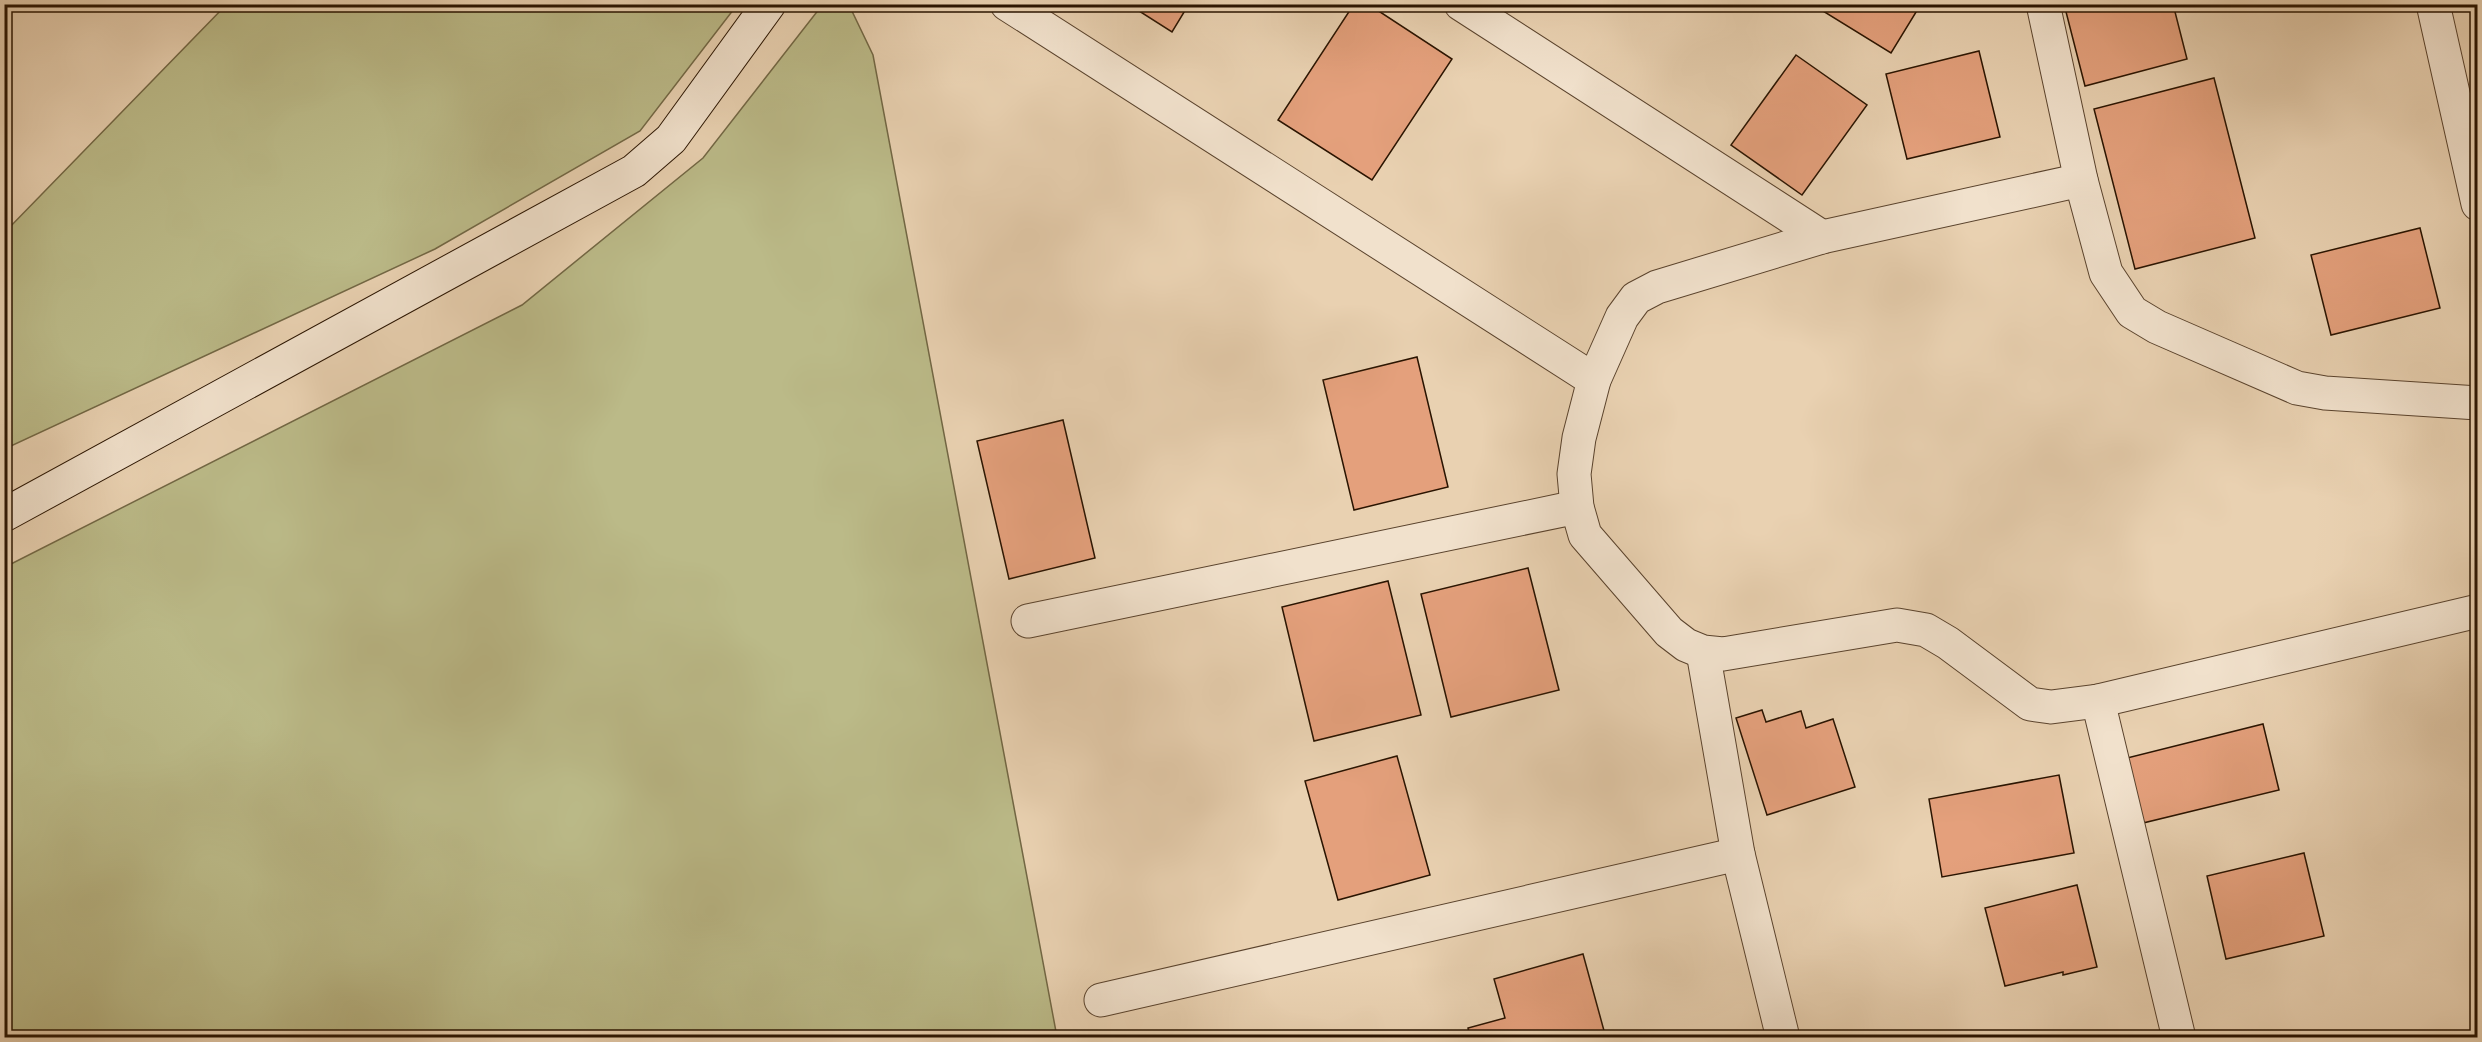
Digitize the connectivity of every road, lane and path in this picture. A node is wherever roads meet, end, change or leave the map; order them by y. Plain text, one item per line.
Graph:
1 (769, 4) edge
2 (1007, 4) edge
3 (1461, 4) edge
4 (2043, 4) edge
5 (2433, 4) edge
6 (2081, 180) junction
7 (2478, 204) edge
8 (1822, 237) junction
9 (1594, 380) junction
10 (2478, 403) edge
11 (1577, 507) junction
12 (4, 515) edge
13 (2477, 613) edge
14 (1028, 621) dead end
15 (1703, 652) junction
16 (2098, 701) junction
17 (1738, 854) junction
18 (1101, 1000) dead end
19 (1784, 1038) edge
20 (2179, 1038) edge

1 - 12 street
2 - 9 street
3 - 8 street
4 - 6 street
5 - 7 street
6 - 8 street
6 - 10 street
8 - 9 street
9 - 11 street
11 - 14 street
11 - 15 street
13 - 16 street
15 - 16 street
15 - 17 street
16 - 20 street
17 - 18 street
17 - 19 street

